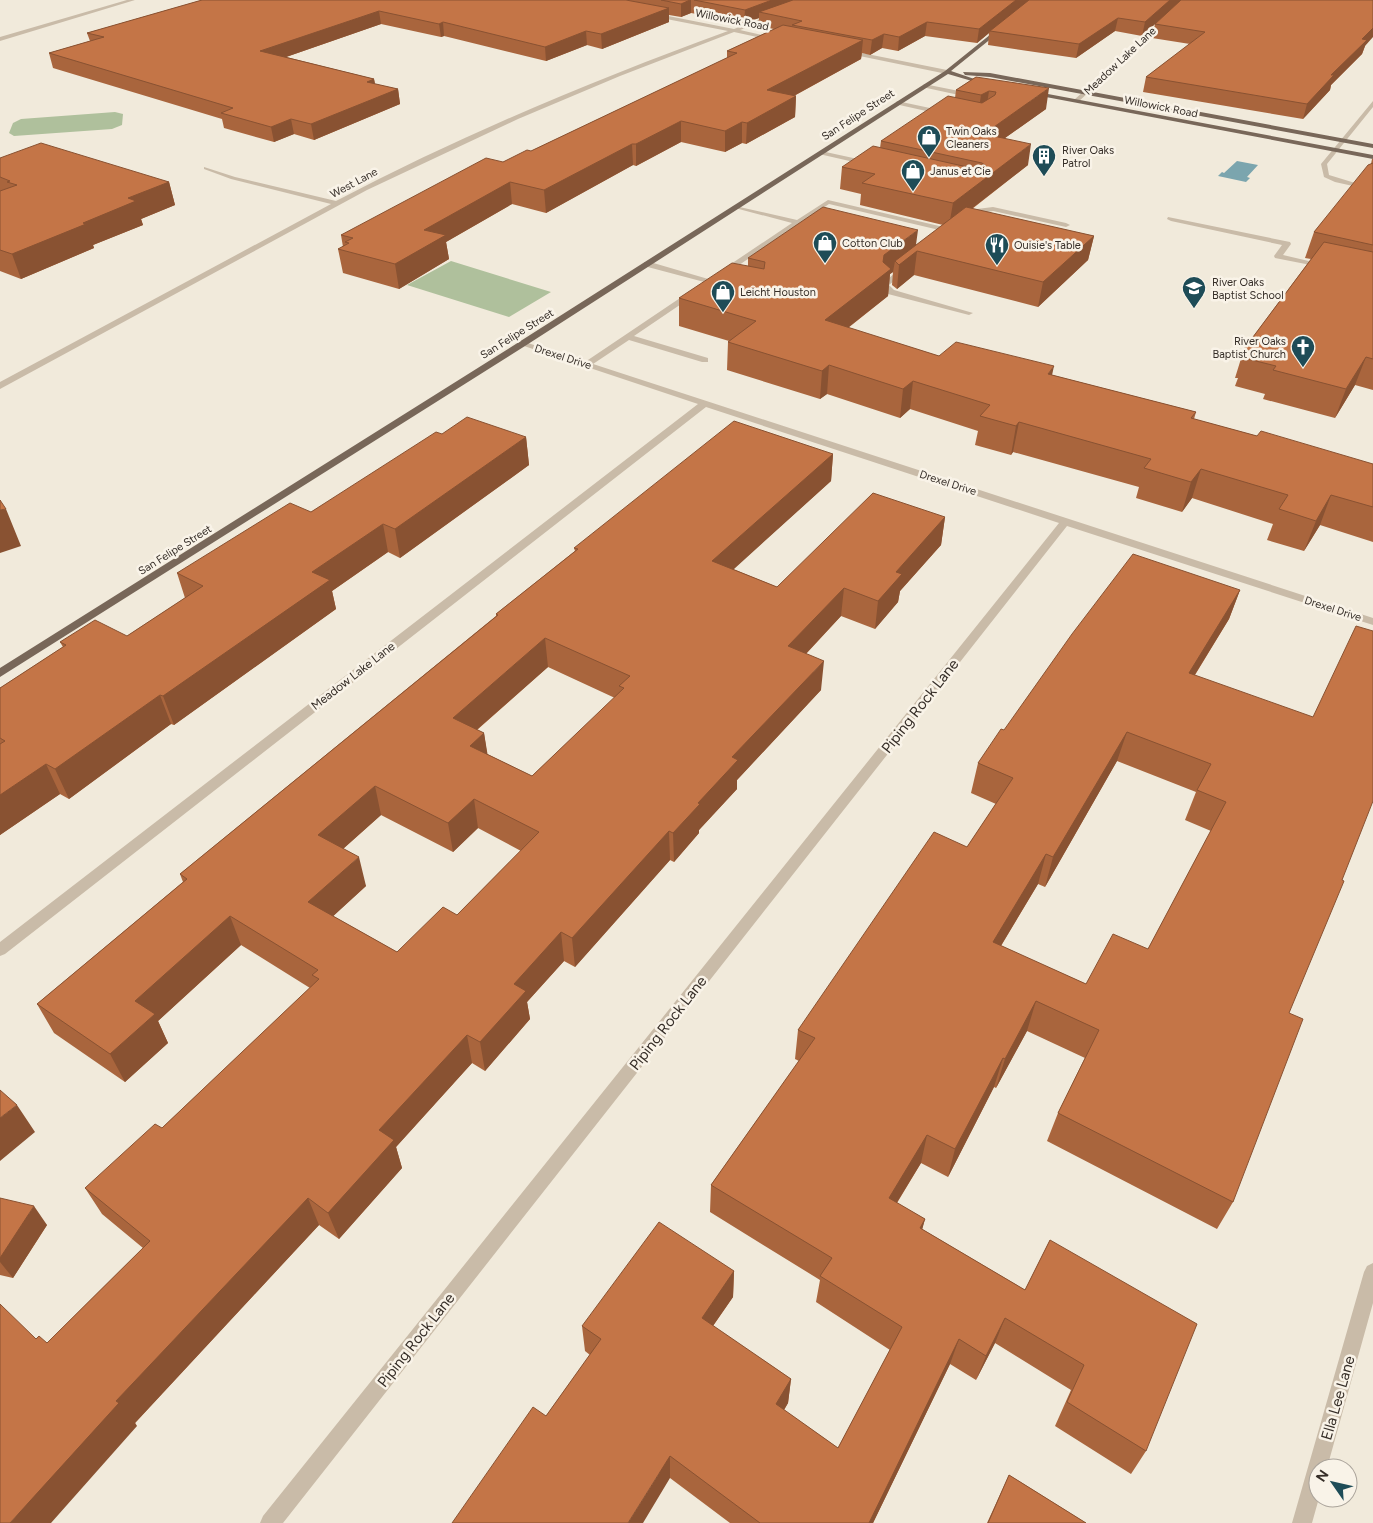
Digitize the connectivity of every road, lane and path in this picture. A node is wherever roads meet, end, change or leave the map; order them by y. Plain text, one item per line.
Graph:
1 (132, 0) edge
2 (1186, 0) edge
3 (784, 13) edge
4 (648, 14) edge
5 (1007, 24) edge
6 (733, 31) junction
7 (0, 39) edge
8 (782, 40) edge
9 (840, 51) edge
10 (947, 72) junction
11 (924, 86) junction
12 (991, 86) edge
13 (1029, 92) edge
14 (1086, 93) junction
15 (981, 94) edge
16 (1076, 101) junction
17 (897, 103) junction
18 (1373, 103) edge
19 (952, 114) edge
20 (1344, 140) junction
21 (1373, 146) edge
22 (1336, 150) junction
23 (820, 153) junction
24 (1373, 157) edge
25 (876, 165) edge
26 (206, 168) dead end
27 (1362, 186) edge
28 (338, 204) junction
29 (737, 206) junction
30 (1171, 219) dead end
31 (798, 222) junction
32 (808, 224) edge
33 (1066, 225) dead end
34 (952, 232) junction
35 (945, 237) edge
36 (915, 260) edge
37 (647, 264) junction
38 (1335, 269) edge
39 (711, 280) junction
40 (722, 282) edge
41 (969, 313) dead end
42 (628, 337) junction
43 (522, 344) junction
44 (705, 360) dead end
45 (586, 365) junction
46 (0, 386) edge
47 (705, 403) junction
48 (1065, 522) junction
49 (1373, 622) edge
50 (0, 673) edge
51 (0, 950) edge
52 (1373, 1272) edge
53 (270, 1523) edge
54 (1302, 1523) edge

1 - 7 street
2 - 14 street, Meadow Lake Lane
3 - 6 street, West Lane
4 - 6 street, Willowick Road
5 - 10 main road, San Felipe Street
6 - 8 street, Willowick Road
6 - 28 street, West Lane
9 - 10 street, Willowick Road
10 - 11 main road, San Felipe Street
10 - 12 main road, Willowick Road
10 - 14 main road, Willowick Road
11 - 15 street
11 - 17 main road, San Felipe Street
13 - 16 main road, Willowick Road
14 - 16 street, Meadow Lake Lane
14 - 20 main road, Willowick Road
16 - 22 main road, Willowick Road
17 - 19 street
17 - 23 main road, San Felipe Street
18 - 20 street
20 - 21 main road, Willowick Road
20 - 22 street
22 - 24 main road, Willowick Road
22 - 27 street
23 - 25 street
23 - 29 main road, San Felipe Street
26 - 28 street
28 - 46 street, West Lane
29 - 31 street
29 - 37 main road, San Felipe Street
30 - 38 street
31 - 32 street
31 - 34 street
31 - 39 street
33 - 34 street
34 - 35 street
36 - 41 street
37 - 39 street
37 - 43 main road, San Felipe Street
39 - 40 street
39 - 42 street
42 - 44 street
42 - 45 street
43 - 45 street, Drexel Drive
43 - 50 main road, San Felipe Street
45 - 47 street, Drexel Drive
47 - 48 street, Drexel Drive
47 - 51 street, Meadow Lake Lane
48 - 49 street, Drexel Drive
48 - 53 street, Piping Rock Lane
52 - 54 street, Ella Lee Lane

